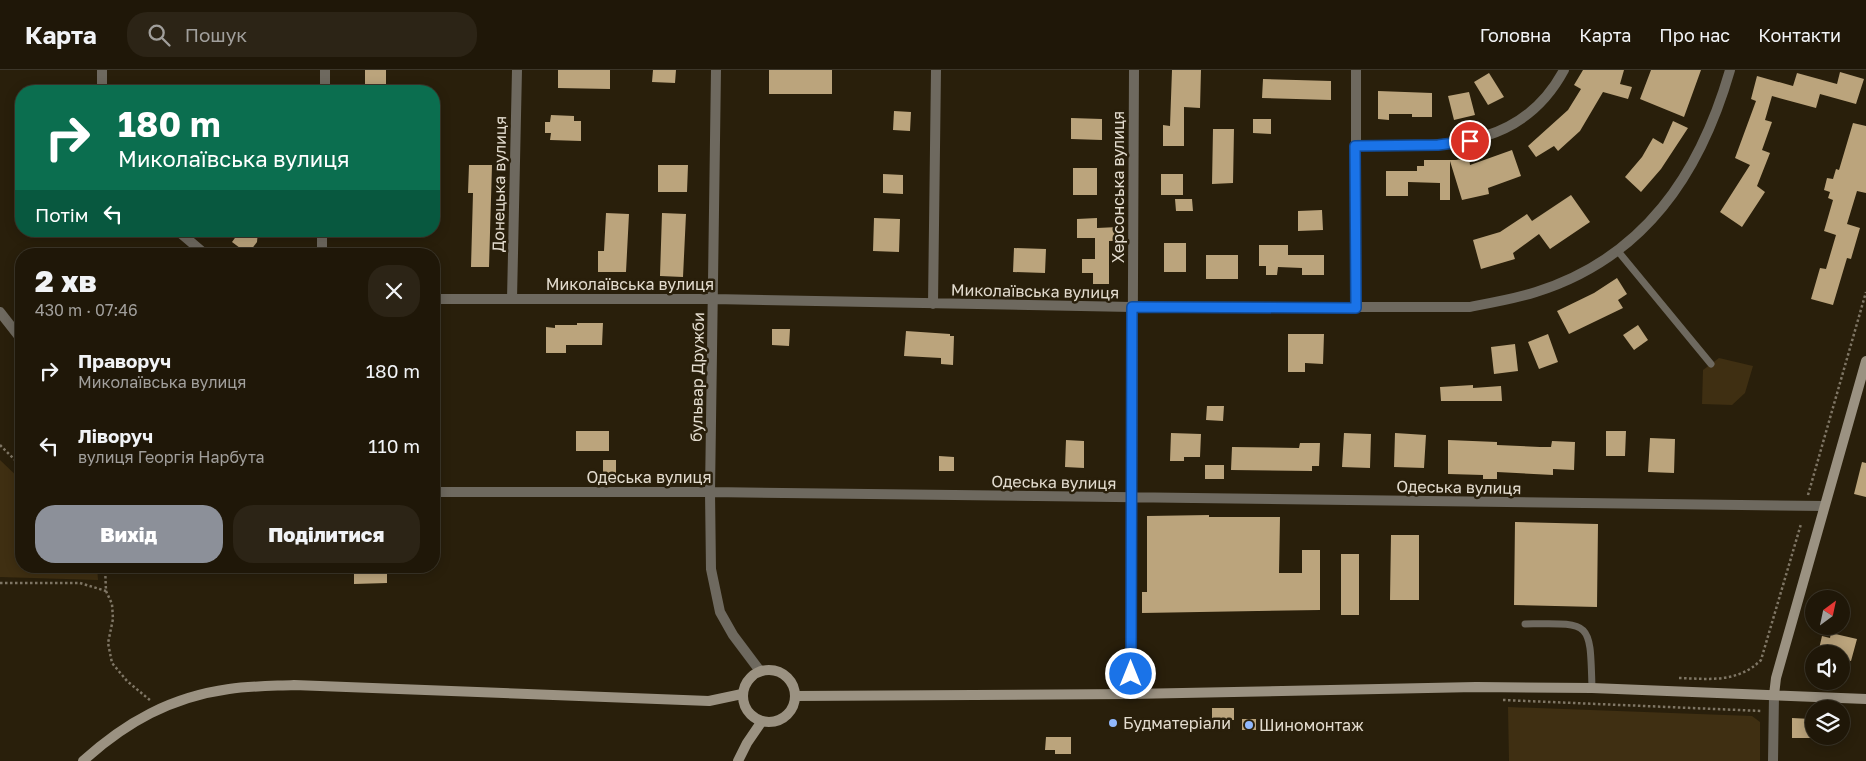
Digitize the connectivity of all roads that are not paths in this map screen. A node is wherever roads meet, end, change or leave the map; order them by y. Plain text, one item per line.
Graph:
1 (102, 70) edge
2 (325, 70) edge
3 (517, 70) edge
4 (716, 70) edge
5 (936, 70) edge
6 (1134, 70) edge
7 (1356, 70) edge
8 (1564, 70) edge
9 (1730, 70) edge
10 (102, 85) edge
11 (325, 85) edge
12 (1355, 146) junction
13 (185, 237) edge
14 (198, 248) edge
15 (1616, 250) junction
16 (440, 299) edge
17 (512, 299) junction
18 (713, 299) junction
19 (933, 304) junction
20 (1132, 307) junction
21 (1356, 308) junction
22 (0, 312) edge
23 (15, 331) edge
24 (1866, 361) edge
25 (1711, 364) dead end
26 (440, 492) edge
27 (710, 492) junction
28 (1132, 499) junction
29 (1824, 506) junction
30 (1525, 624) dead end
31 (760, 671) junction
32 (1592, 688) junction
33 (742, 694) junction
34 (1131, 694) junction
35 (1774, 695) junction
36 (795, 696) junction
37 (1866, 699) edge
38 (762, 721) junction
39 (84, 761) edge
40 (738, 761) edge
41 (1773, 761) edge

1 - 10 street
2 - 11 street
3 - 17 street, Донецька вулиця
4 - 18 street, бульвар Дружби
5 - 19 street
6 - 20 street, Херсонська вулиця
7 - 12 street
8 - 12 street
9 - 15 street, Миколаївська вулиця
12 - 21 street
13 - 14 street
15 - 21 street, Миколаївська вулиця
15 - 25 lane
16 - 17 street, Миколаївська вулиця
17 - 18 street, Миколаївська вулиця
18 - 19 street, Миколаївська вулиця
18 - 27 street, бульвар Дружби
19 - 20 street, Миколаївська вулиця
20 - 21 street, Миколаївська вулиця
20 - 28 street, Херсонська вулиця
22 - 23 street
24 - 29 main road
26 - 27 street, Одеська вулиця
27 - 28 street, Одеська вулиця
27 - 31 street, бульвар Дружби
28 - 29 street, Одеська вулиця
28 - 34 street, Херсонська вулиця
29 - 35 main road
30 - 32 lane
31 - 33 main road
31 - 36 main road
32 - 34 main road
32 - 35 main road
33 - 38 main road
33 - 39 main road
34 - 36 main road
35 - 37 main road
35 - 41 street
36 - 38 main road
38 - 40 main road

